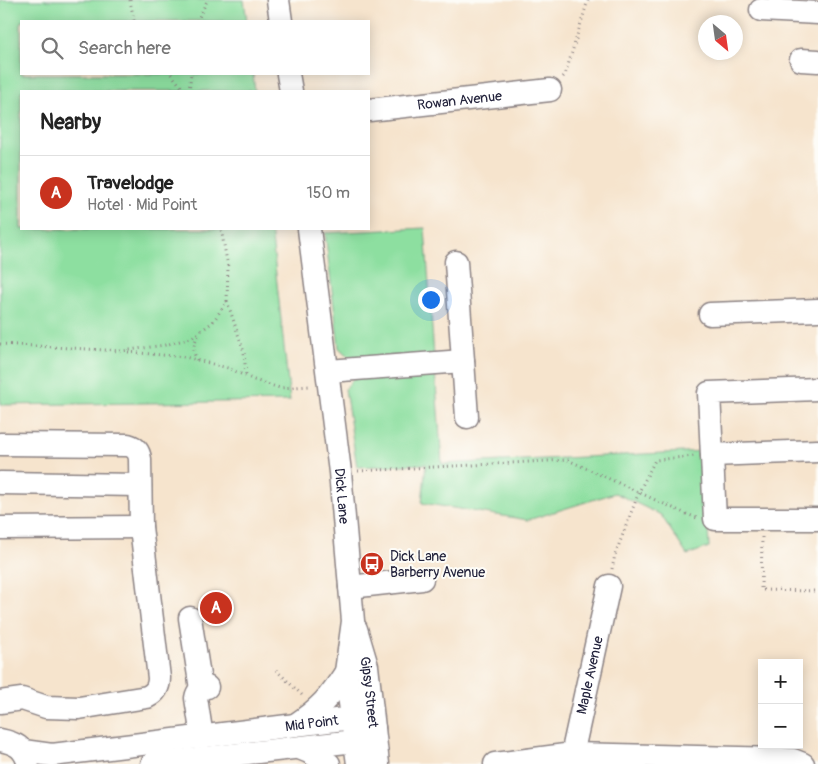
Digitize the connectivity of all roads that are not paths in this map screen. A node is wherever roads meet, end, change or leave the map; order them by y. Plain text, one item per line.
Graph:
1 (278, 0) edge
2 (761, 10) dead end
3 (818, 13) edge
4 (281, 20) edge
5 (288, 75) edge
6 (291, 90) edge
7 (550, 90) road end
8 (370, 110) edge
9 (309, 230) edge
10 (456, 262) dead end
11 (818, 310) edge
12 (710, 314) dead end
13 (463, 361) junction
14 (328, 371) junction
15 (818, 389) edge
16 (467, 417) dead end
17 (0, 444) edge
18 (818, 451) edge
19 (712, 454) junction
20 (0, 483) edge
21 (140, 485) junction
22 (818, 519) edge
23 (141, 527) junction
24 (0, 528) edge
25 (422, 579) dead end
26 (609, 586) road end
27 (350, 587) junction
28 (190, 618) dead end
29 (353, 621) junction
30 (346, 672) junction
31 (0, 702) edge
32 (352, 718) junction
33 (294, 726) junction
34 (374, 728) junction
35 (202, 737) junction
36 (0, 740) edge
37 (355, 741) junction
38 (299, 748) junction
39 (26, 757) edge
40 (571, 759) edge
41 (152, 764) edge
42 (329, 764) edge
43 (358, 764) edge
44 (378, 764) edge
45 (495, 764) edge
46 (803, 764) edge

1 - 4 street
2 - 3 street
5 - 6 street
7 - 8 street, Rowan Avenue
9 - 14 street, Dick Lane
10 - 13 street
11 - 12 street
13 - 14 street
13 - 16 street
14 - 27 street, Dick Lane
15 - 19 street
17 - 21 street
18 - 19 street
19 - 22 street
20 - 21 street
21 - 23 street
23 - 24 street
23 - 31 street
25 - 27 street
26 - 40 street, Maple Avenue
27 - 29 street, Dick Lane
28 - 35 street
29 - 30 street, Dick Lane
29 - 34 street, Gipsy Street
30 - 32 street, Dick Lane
30 - 33 street
32 - 33 street, Mid Point
32 - 34 street, Mid Point
32 - 37 street, Dick Lane
33 - 35 street, Mid Point
34 - 37 street, Mid Point
34 - 44 street, Gipsy Street
35 - 39 street, Mid Point
36 - 39 street, Mid Point
37 - 38 street, Mid Point
37 - 43 street, Dick Lane
38 - 41 street, Mid Point
38 - 42 street
40 - 45 street
40 - 46 street

